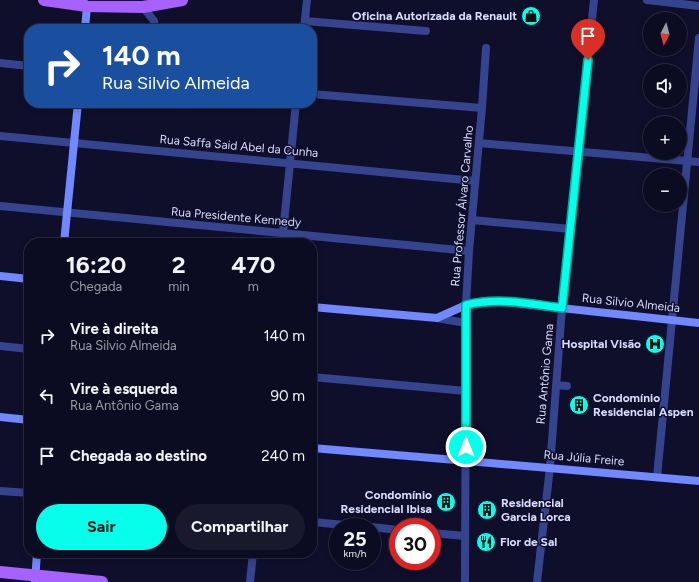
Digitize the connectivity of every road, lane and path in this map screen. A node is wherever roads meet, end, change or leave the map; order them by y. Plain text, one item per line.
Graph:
1 (44, 0) edge
2 (182, 0) edge
3 (307, 0) edge
4 (594, 0) edge
5 (647, 0) edge
6 (163, 4) junction
7 (87, 6) junction
8 (699, 6) edge
9 (143, 7) junction
10 (85, 24) edge
11 (154, 24) edge
12 (155, 24) edge
13 (305, 24) edge
14 (317, 26) edge
15 (426, 31) dead end
16 (699, 38) edge
17 (486, 48) dead end
18 (0, 63) edge
19 (24, 65) edge
20 (317, 94) edge
21 (78, 108) edge
22 (296, 108) edge
23 (482, 108) junction
24 (0, 136) edge
25 (479, 142) junction
26 (74, 143) junction
27 (579, 151) junction
28 (686, 161) junction
29 (699, 162) edge
30 (290, 163) junction
31 (475, 180) junction
32 (0, 206) edge
33 (67, 214) junction
34 (472, 220) junction
35 (571, 229) junction
36 (283, 234) junction
37 (65, 238) edge
38 (283, 238) edge
39 (469, 251) junction
40 (0, 276) edge
41 (24, 278) edge
42 (466, 305) junction
43 (317, 307) edge
44 (562, 308) junction
45 (437, 318) junction
46 (672, 320) junction
47 (699, 322) edge
48 (466, 323) junction
49 (0, 346) edge
50 (24, 348) edge
51 (317, 377) edge
52 (556, 385) junction
53 (567, 386) dead end
54 (466, 391) junction
55 (0, 417) edge
56 (24, 419) edge
57 (317, 448) edge
58 (466, 462) junction
59 (550, 467) junction
60 (657, 477) junction
61 (699, 480) edge
62 (0, 491) edge
63 (24, 493) edge
64 (317, 522) edge
65 (329, 524) edge
66 (441, 534) edge
67 (465, 536) junction
68 (37, 558) edge
69 (252, 558) edge
70 (0, 572) edge
71 (35, 579) edge
72 (102, 582) edge
73 (250, 582) edge
74 (465, 582) edge
75 (537, 582) edge

1 - 7 main road
2 - 6 main road
3 - 13 street
4 - 27 street, Rua Antônio Gama
5 - 8 street
6 - 9 main road
6 - 12 street
7 - 9 main road
7 - 10 main road
9 - 11 street
14 - 15 street
16 - 28 street
17 - 23 street, Rua Professor Álvaro Carvalho
18 - 19 street
20 - 23 street
21 - 26 main road
22 - 30 street
23 - 25 street, Rua Professor Álvaro Carvalho
24 - 26 street, Rua Saffa Said Abel da Cunha
25 - 27 street
25 - 31 street, Rua Professor Álvaro Carvalho
26 - 30 street, Rua Saffa Said Abel da Cunha
26 - 33 main road
27 - 28 street
27 - 35 street, Rua Antônio Gama
28 - 29 street
28 - 46 street
30 - 31 street, Rua Saffa Said Abel da Cunha
30 - 36 street
31 - 34 street, Rua Professor Álvaro Carvalho
32 - 33 street, Rua Presidente Kennedy
33 - 36 street, Rua Presidente Kennedy
33 - 37 main road
34 - 35 street
34 - 39 street, Rua Professor Álvaro Carvalho
35 - 44 street, Rua Antônio Gama
36 - 38 street
36 - 39 street, Rua Presidente Kennedy
39 - 42 street, Rua Professor Álvaro Carvalho
40 - 41 main road
42 - 44 main road, Rua Silvio Almeida
42 - 45 main road, Rua Silvio Almeida
42 - 48 street, Rua Professor Álvaro Carvalho
43 - 45 main road
44 - 46 main road, Rua Silvio Almeida
44 - 52 street, Rua Antônio Gama
45 - 48 street
46 - 47 main road, Rua Silvio Almeida
46 - 60 street
48 - 54 street, Rua Professor Álvaro Carvalho
49 - 50 street
51 - 54 street
52 - 53 street
52 - 59 street, Rua Antônio Gama
54 - 58 street, Rua Professor Álvaro Carvalho
55 - 56 main road
57 - 58 main road, Rua Júlia Freire
58 - 59 main road, Rua Júlia Freire
58 - 67 street, Rua Professor Álvaro Carvalho
59 - 60 main road, Rua Júlia Freire
59 - 75 street, Rua Antônio Gama
60 - 61 main road, Rua Júlia Freire
62 - 63 street
64 - 65 street
66 - 67 street
67 - 74 street, Rua Professor Álvaro Carvalho
68 - 71 main road
69 - 73 street
70 - 71 main road
71 - 72 main road

